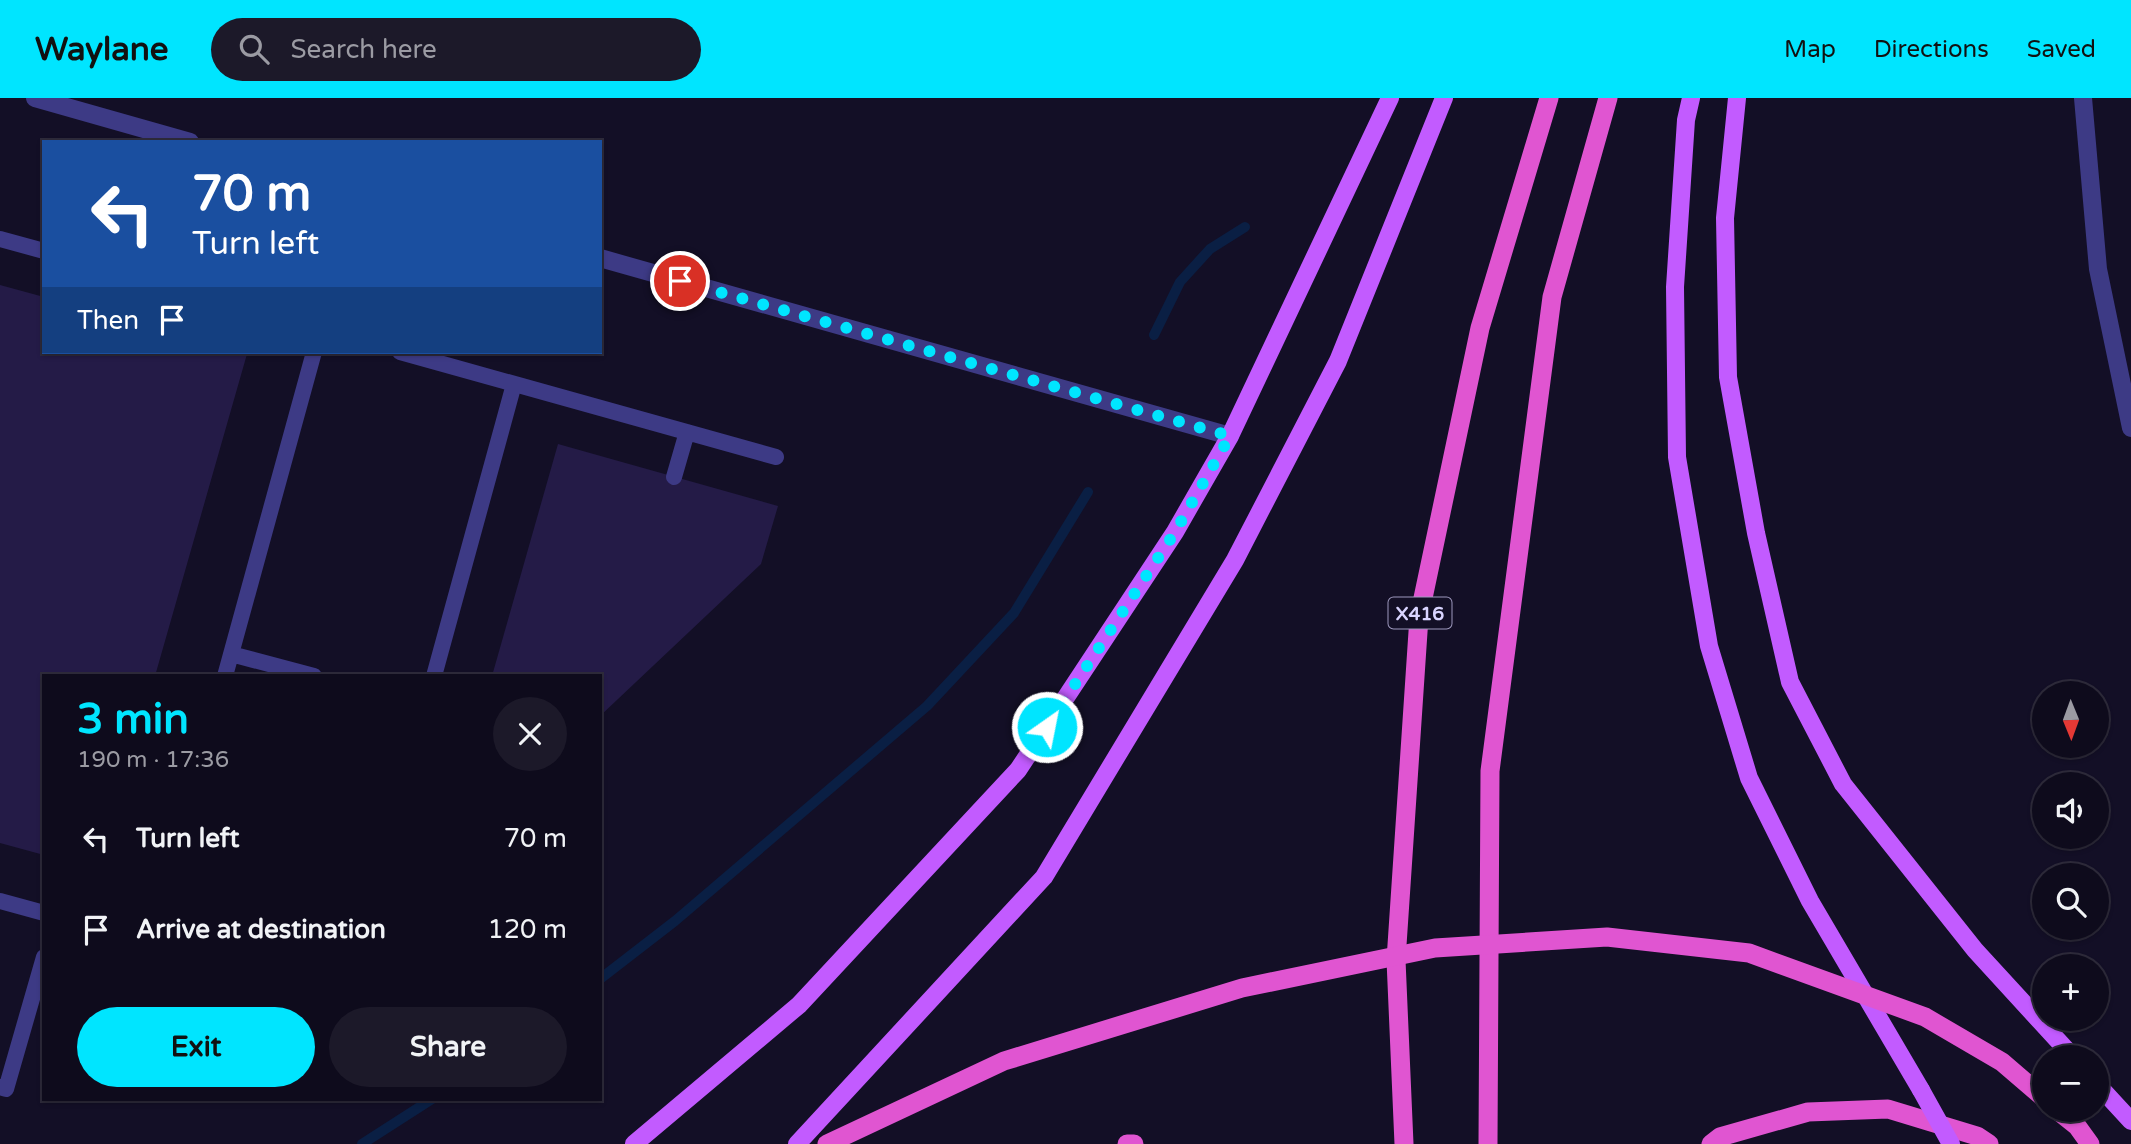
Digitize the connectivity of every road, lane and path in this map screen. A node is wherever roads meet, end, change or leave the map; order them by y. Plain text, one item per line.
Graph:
1 (35, 98) edge
2 (1390, 98) edge
3 (1444, 98) edge
4 (1549, 98) edge
5 (1608, 98) edge
6 (1691, 98) edge
7 (1737, 98) edge
8 (2083, 98) edge
9 (183, 140) edge
10 (0, 239) edge
11 (42, 250) edge
12 (602, 259) edge
13 (313, 354) edge
14 (407, 354) edge
15 (514, 384) junction
16 (2131, 428) edge
17 (687, 432) junction
18 (1230, 436) junction
19 (776, 457) dead end
20 (674, 477) dead end
21 (231, 654) junction
22 (226, 674) edge
23 (306, 674) edge
24 (435, 674) edge
25 (0, 901) edge
26 (42, 912) edge
27 (42, 963) edge
28 (2062, 1045) edge
29 (2032, 1088) edge
30 (2, 1089) edge
31 (2109, 1097) edge
32 (2131, 1121) edge
33 (2072, 1122) edge
34 (634, 1144) edge
35 (797, 1144) edge
36 (827, 1144) edge
37 (1127, 1144) edge
38 (1134, 1144) edge
39 (1404, 1144) edge
40 (1488, 1144) edge
41 (1711, 1144) edge
42 (1951, 1144) edge
43 (1989, 1144) edge
44 (2090, 1144) edge

1 - 9 street
2 - 18 main road
3 - 35 main road
4 - 39 highway, X416
5 - 40 highway
6 - 42 main road, bridge
7 - 28 main road
8 - 16 street
10 - 11 lane
12 - 18 street
13 - 21 lane
14 - 15 lane
15 - 17 lane
15 - 24 lane
17 - 19 lane
17 - 20 lane
18 - 34 main road
21 - 22 lane
21 - 23 lane
25 - 26 lane
27 - 30 lane
29 - 36 highway, bridge
31 - 32 main road
33 - 44 highway
37 - 38 highway
41 - 43 highway

